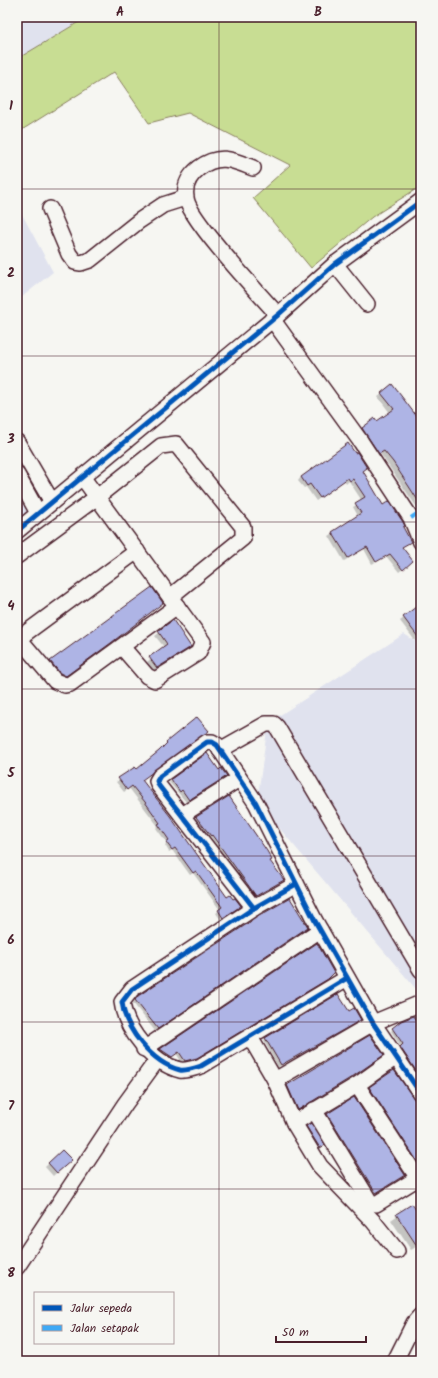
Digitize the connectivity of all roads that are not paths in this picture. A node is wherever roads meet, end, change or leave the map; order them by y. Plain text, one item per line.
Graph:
1 (253, 168) dead end
2 (185, 198) junction
3 (421, 201) edge
4 (50, 209) dead end
5 (335, 264) junction
6 (367, 304) dead end
7 (275, 317) junction
8 (17, 442) edge
9 (17, 475) edge
10 (83, 478) junction
11 (97, 497) junction
12 (52, 502) junction
13 (38, 513) junction
14 (416, 515) edge
15 (17, 531) edge
16 (421, 542) edge
17 (137, 551) junction
18 (17, 556) edge
19 (173, 602) junction
20 (18, 637) edge
21 (122, 647) junction
22 (220, 750) junction
23 (240, 779) junction
24 (182, 815) junction
25 (296, 884) junction
26 (254, 908) junction
27 (320, 930) junction
28 (421, 970) edge
29 (347, 978) junction
30 (421, 1003) edge
31 (373, 1023) junction
32 (250, 1037) junction
33 (144, 1049) junction
34 (396, 1057) junction
35 (157, 1060) junction
36 (275, 1080) junction
37 (357, 1085) junction
38 (421, 1094) edge
39 (314, 1110) junction
40 (294, 1123) junction
41 (420, 1181) edge
42 (397, 1251) dead end
43 (17, 1267) edge
44 (421, 1315) edge
45 (395, 1361) edge

1 - 2 street
2 - 4 street
2 - 7 street
3 - 5 street
5 - 6 street
5 - 7 street
7 - 10 street
7 - 14 street
8 - 12 street
9 - 13 street
10 - 11 street
10 - 12 street
11 - 17 street
11 - 18 street
11 - 19 street
12 - 13 street
13 - 15 street
14 - 16 street
17 - 19 street
17 - 20 street
19 - 21 street
19 - 21 street
20 - 21 street
22 - 23 street
22 - 24 street
22 - 28 street
23 - 24 street
23 - 25 street
24 - 26 street
25 - 26 street
25 - 27 street
26 - 33 street
27 - 29 street
27 - 33 street
29 - 31 street
29 - 32 street
30 - 31 street
31 - 34 street
31 - 36 street
32 - 35 street
32 - 36 street
33 - 35 street
34 - 37 street
34 - 38 street
35 - 43 street
36 - 40 street
37 - 39 street
37 - 41 street
39 - 40 street
39 - 41 street
40 - 42 street
44 - 45 street

